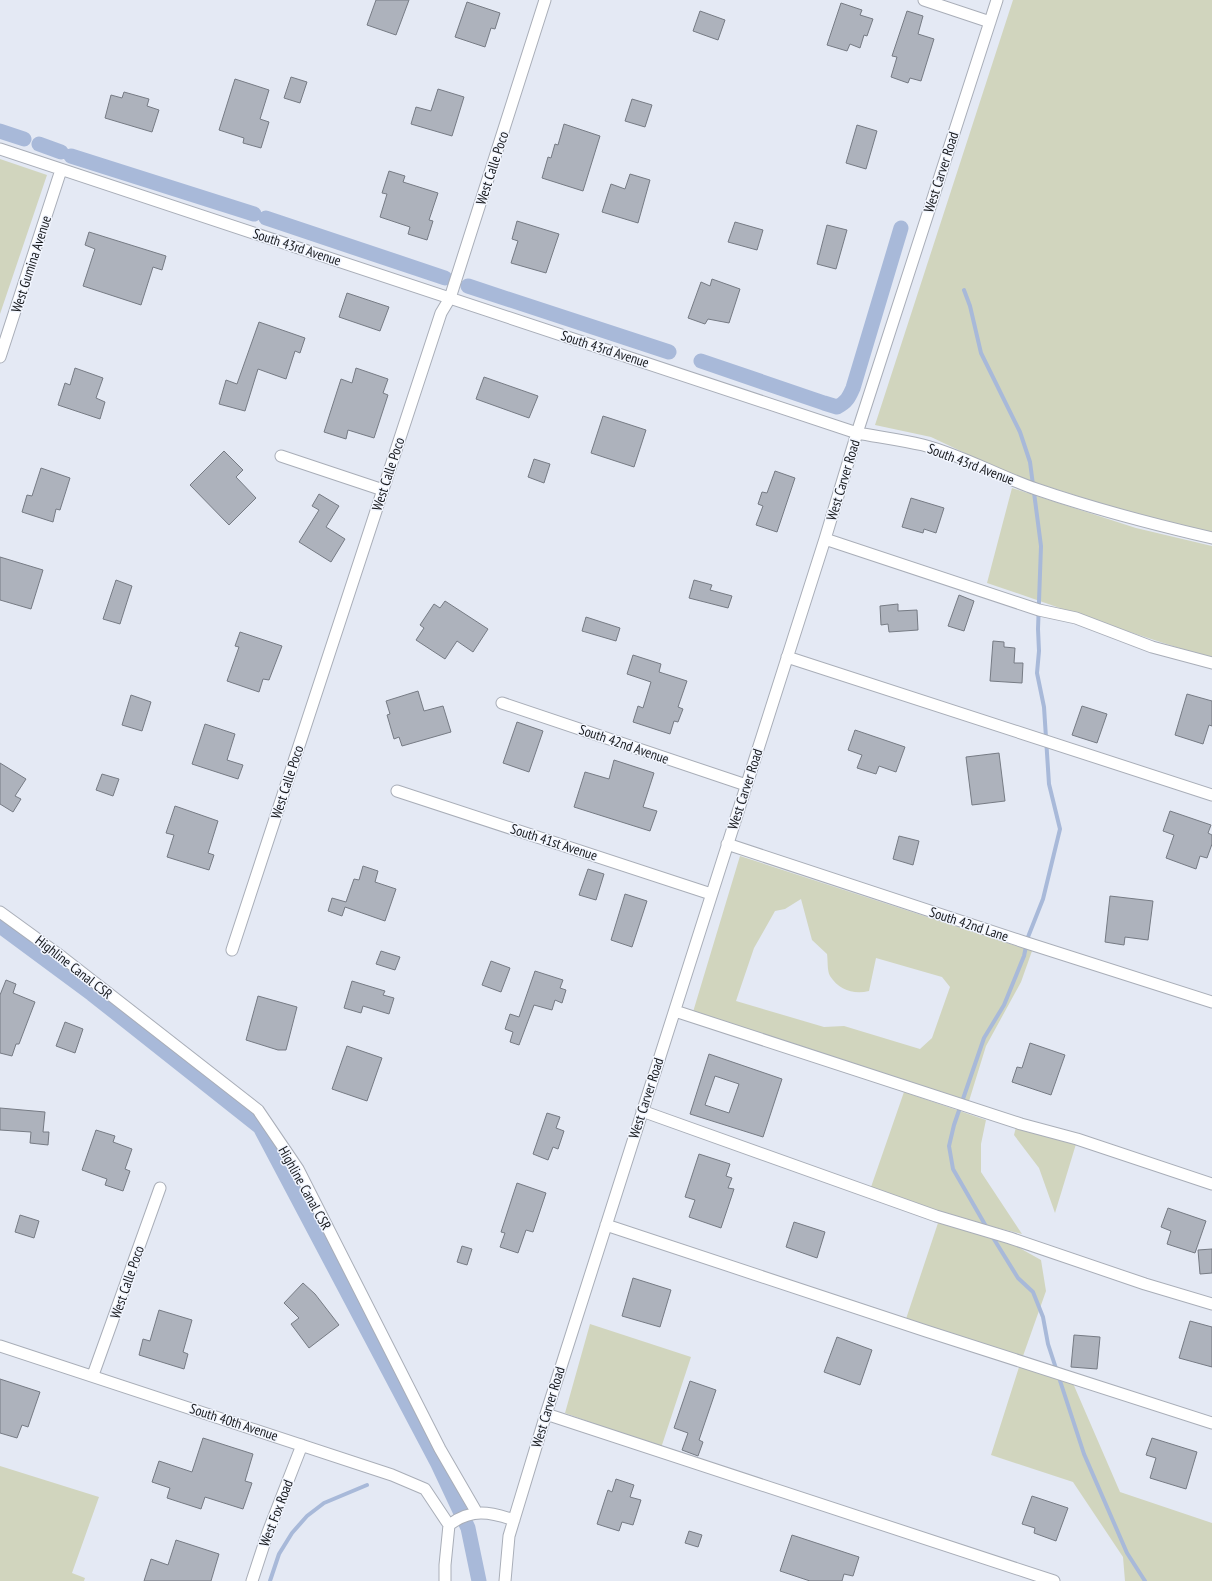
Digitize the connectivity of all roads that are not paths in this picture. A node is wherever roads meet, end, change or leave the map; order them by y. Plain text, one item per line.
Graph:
1 (546, 0) edge
2 (924, 0) edge
3 (997, 0) edge
4 (990, 22) junction
5 (0, 149) edge
6 (62, 170) junction
7 (450, 298) junction
8 (0, 357) edge
9 (857, 433) junction
10 (281, 456) dead end
11 (383, 490) junction
12 (1212, 538) edge
13 (825, 539) junction
14 (787, 657) junction
15 (1212, 663) edge
16 (502, 703) dead end
17 (746, 785) junction
18 (397, 791) dead end
19 (1212, 795) edge
20 (727, 844) junction
21 (711, 894) junction
22 (0, 912) edge
23 (232, 950) dead end
24 (1212, 1002) edge
25 (675, 1011) junction
26 (642, 1110) junction
27 (1212, 1184) edge
28 (160, 1188) dead end
29 (606, 1225) junction
30 (1212, 1304) edge
31 (0, 1346) edge
32 (93, 1375) junction
33 (546, 1414) junction
34 (1212, 1423) edge
35 (302, 1445) junction
36 (477, 1513) junction
37 (514, 1520) junction
38 (453, 1522) junction
39 (252, 1581) edge
40 (445, 1581) edge
41 (505, 1581) edge
42 (1054, 1581) edge

1 - 7 street, West Calle Poco
2 - 4 street
3 - 4 street, West Carver Road
4 - 9 street, West Carver Road
5 - 6 street, South 43rd Avenue
6 - 7 street, South 43rd Avenue
6 - 8 street, West Gumina Avenue
7 - 9 street, South 43rd Avenue
7 - 11 street, West Calle Poco
9 - 12 street, South 43rd Avenue
9 - 13 street, West Carver Road
10 - 11 street
11 - 23 street, West Calle Poco
13 - 14 street, West Carver Road
13 - 15 street
14 - 17 street, West Carver Road
14 - 19 street
16 - 17 street, South 42nd Avenue
17 - 20 street, West Carver Road
18 - 21 street, South 41st Avenue
20 - 21 street, West Carver Road
20 - 24 street, South 42nd Lane
21 - 25 street, West Carver Road
22 - 36 street, Highline Canal CSR
25 - 26 street, West Carver Road
25 - 27 street
26 - 29 street, West Carver Road
26 - 30 street
28 - 32 street, West Calle Poco
29 - 33 street, West Carver Road
29 - 34 street
31 - 32 street, South 40th Avenue
32 - 35 street, South 40th Avenue
33 - 37 street, West Carver Road
33 - 42 street
35 - 38 street, South 40th Avenue
35 - 39 street, West Fox Road
36 - 37 street
36 - 38 street
37 - 41 street, West Carver Road
38 - 40 street

